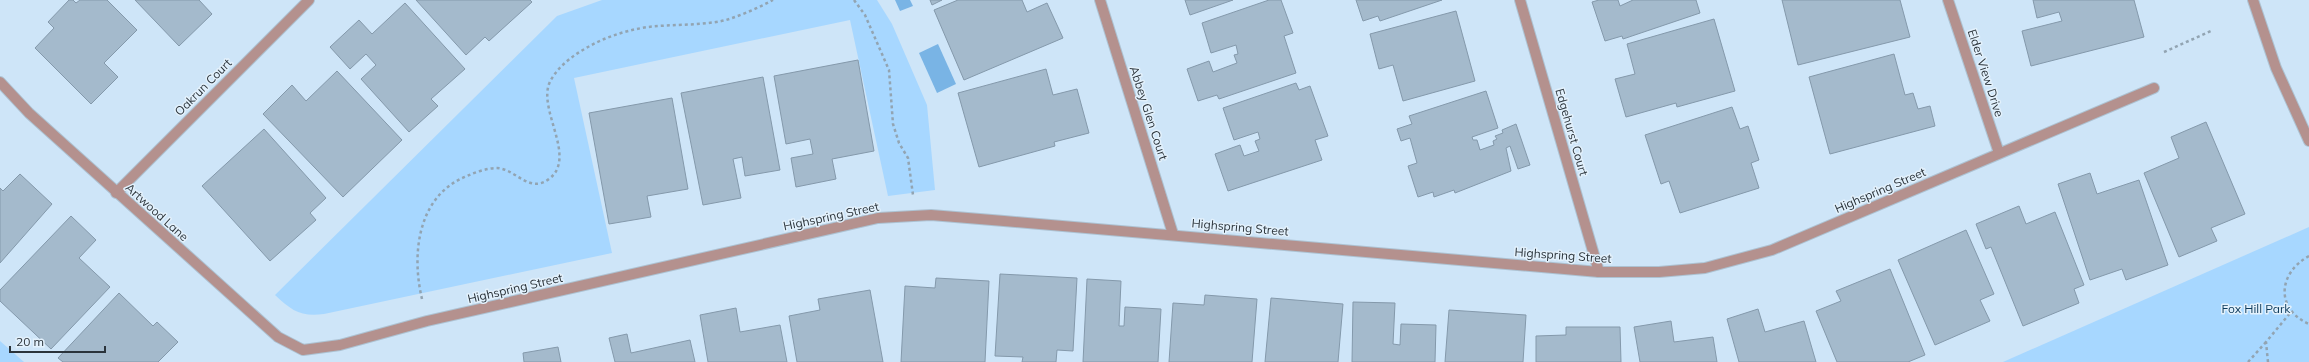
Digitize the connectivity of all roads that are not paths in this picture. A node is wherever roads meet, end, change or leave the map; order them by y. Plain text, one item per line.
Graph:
1 (309, 0) edge
2 (1100, 0) edge
3 (1520, 0) edge
4 (1948, 0) edge
5 (2253, 0) edge
6 (0, 82) edge
7 (2154, 88) dead end
8 (2309, 141) edge
9 (1999, 153) junction
10 (116, 193) junction
11 (1173, 234) junction
12 (1599, 272) junction
13 (304, 350) joint

1 - 10 street, Oakrun Court
2 - 11 street, Abbey Glen Court
3 - 12 street, Edgehurst Court
4 - 9 street, Elder View Drive
5 - 8 street
6 - 10 street, Artwood Lane
7 - 9 street, Highspring Street
9 - 12 street, Highspring Street
10 - 13 street, Artwood Lane
11 - 12 street, Highspring Street
11 - 13 street, Highspring Street

